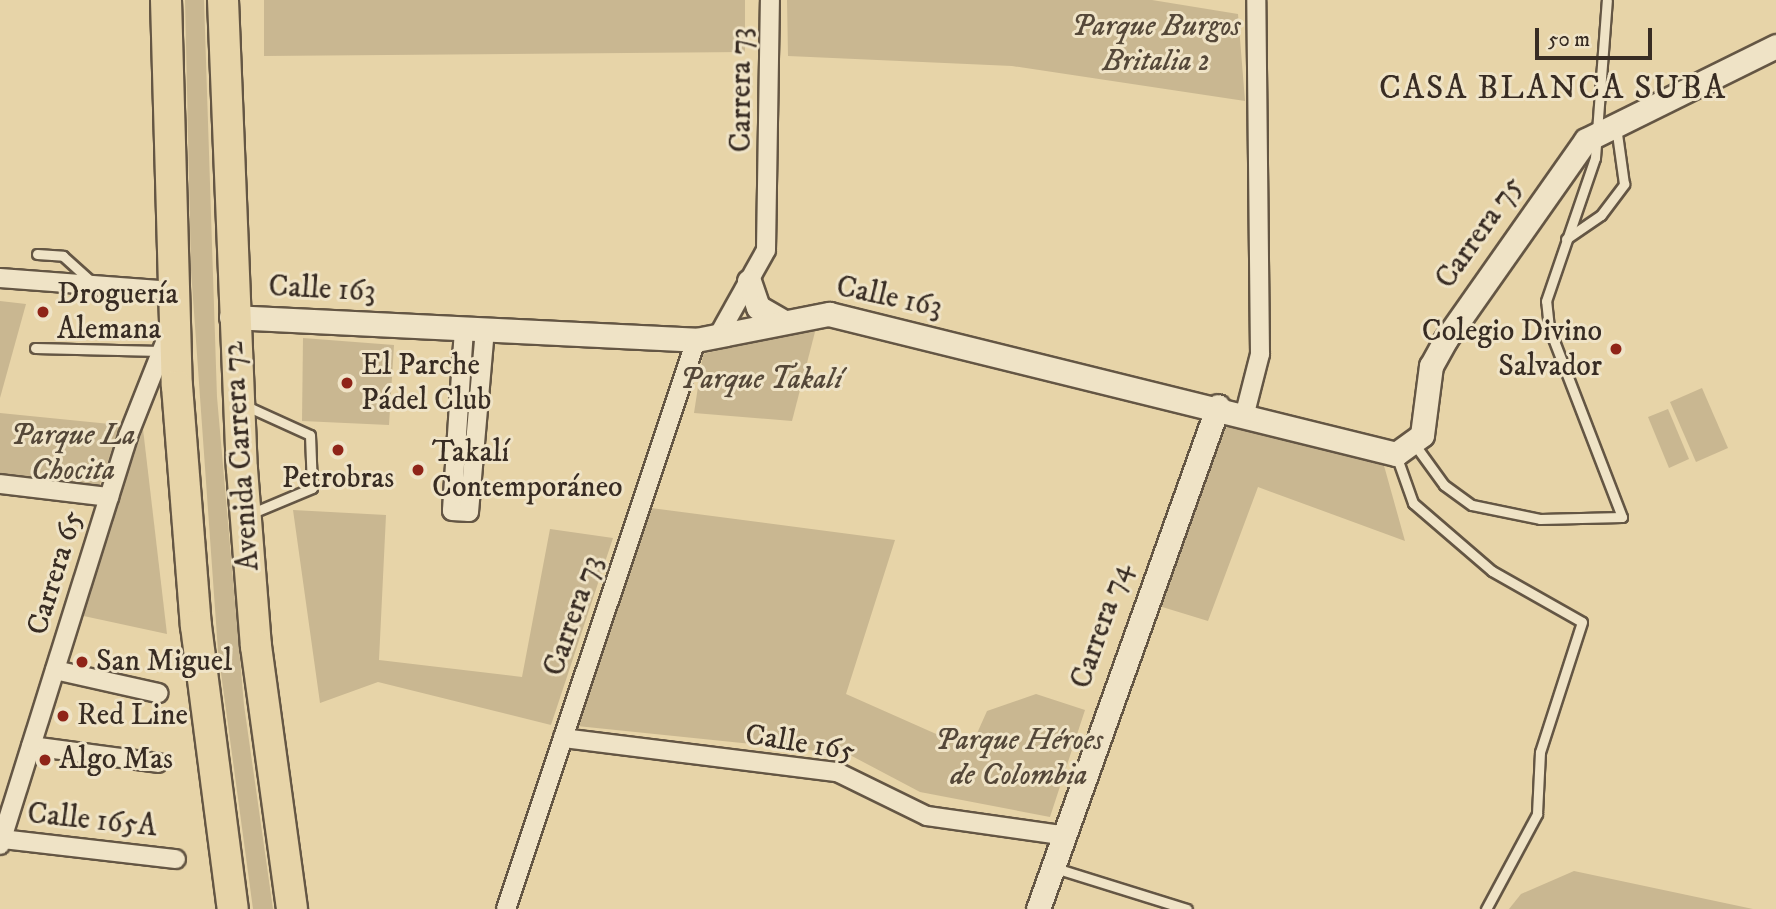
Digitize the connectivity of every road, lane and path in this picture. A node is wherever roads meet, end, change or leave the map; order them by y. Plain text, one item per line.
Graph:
1 (166, 0) edge
2 (223, 0) edge
3 (770, 0) edge
4 (1256, 0) edge
5 (1607, 0) edge
6 (1776, 46) edge
7 (1608, 125) junction
8 (1566, 239) junction
9 (37, 254) dead end
10 (0, 278) edge
11 (749, 281) junction
12 (96, 285) junction
13 (173, 291) junction
14 (231, 317) junction
15 (174, 321) junction
16 (782, 321) junction
17 (474, 330) junction
18 (707, 338) junction
19 (35, 348) dead end
20 (160, 351) junction
21 (461, 378) junction
22 (481, 379) junction
23 (237, 401) junction
24 (1218, 406) junction
25 (1245, 413) junction
26 (1406, 449) junction
27 (0, 484) edge
28 (109, 497) junction
29 (245, 517) junction
30 (55, 670) junction
31 (158, 692) dead end
32 (563, 738) junction
33 (31, 746) junction
34 (158, 763) dead end
35 (1061, 835) junction
36 (1, 842) edge
37 (176, 859) dead end
38 (1052, 867) junction
39 (233, 909) edge
40 (292, 909) edge
41 (506, 909) edge
42 (1038, 909) edge
43 (1187, 909) edge
44 (1486, 909) edge

1 - 13 highway, Avenida Carrera 72
2 - 14 highway, Avenida Carrera 72
3 - 11 street, Carrera 73
4 - 25 street
5 - 7 lane
6 - 7 street, Carrera 75
7 - 8 lane
7 - 8 lane
7 - 26 street, Carrera 75
8 - 26 lane
9 - 12 lane
10 - 12 street
11 - 16 street
11 - 18 street, Carrera 73
12 - 13 street
13 - 15 highway, Avenida Carrera 72
14 - 17 street, Calle 163
14 - 23 highway, Avenida Carrera 72
15 - 20 street, Carrera 65
15 - 39 highway, Avenida Carrera 72
16 - 18 street, Calle 163
16 - 24 street, Calle 163
17 - 18 street, Calle 163
17 - 21 street
17 - 22 street
18 - 32 street, Carrera 73
19 - 20 lane
20 - 28 street, Carrera 65
21 - 22 street
21 - 22 street
23 - 29 highway, Avenida Carrera 72
23 - 29 lane
24 - 25 street, Calle 163
24 - 35 street, Carrera 74
25 - 26 street, Calle 163
26 - 44 lane
27 - 28 street
28 - 30 street, Carrera 65
29 - 40 highway, Avenida Carrera 72
30 - 31 street
30 - 33 street, Carrera 65
32 - 35 street, Calle 165
32 - 41 street, Carrera 73
33 - 34 street
33 - 36 street, Carrera 65
35 - 38 street, Carrera 74
36 - 37 street, Calle 165A
38 - 42 street, Carrera 74
38 - 43 lane

